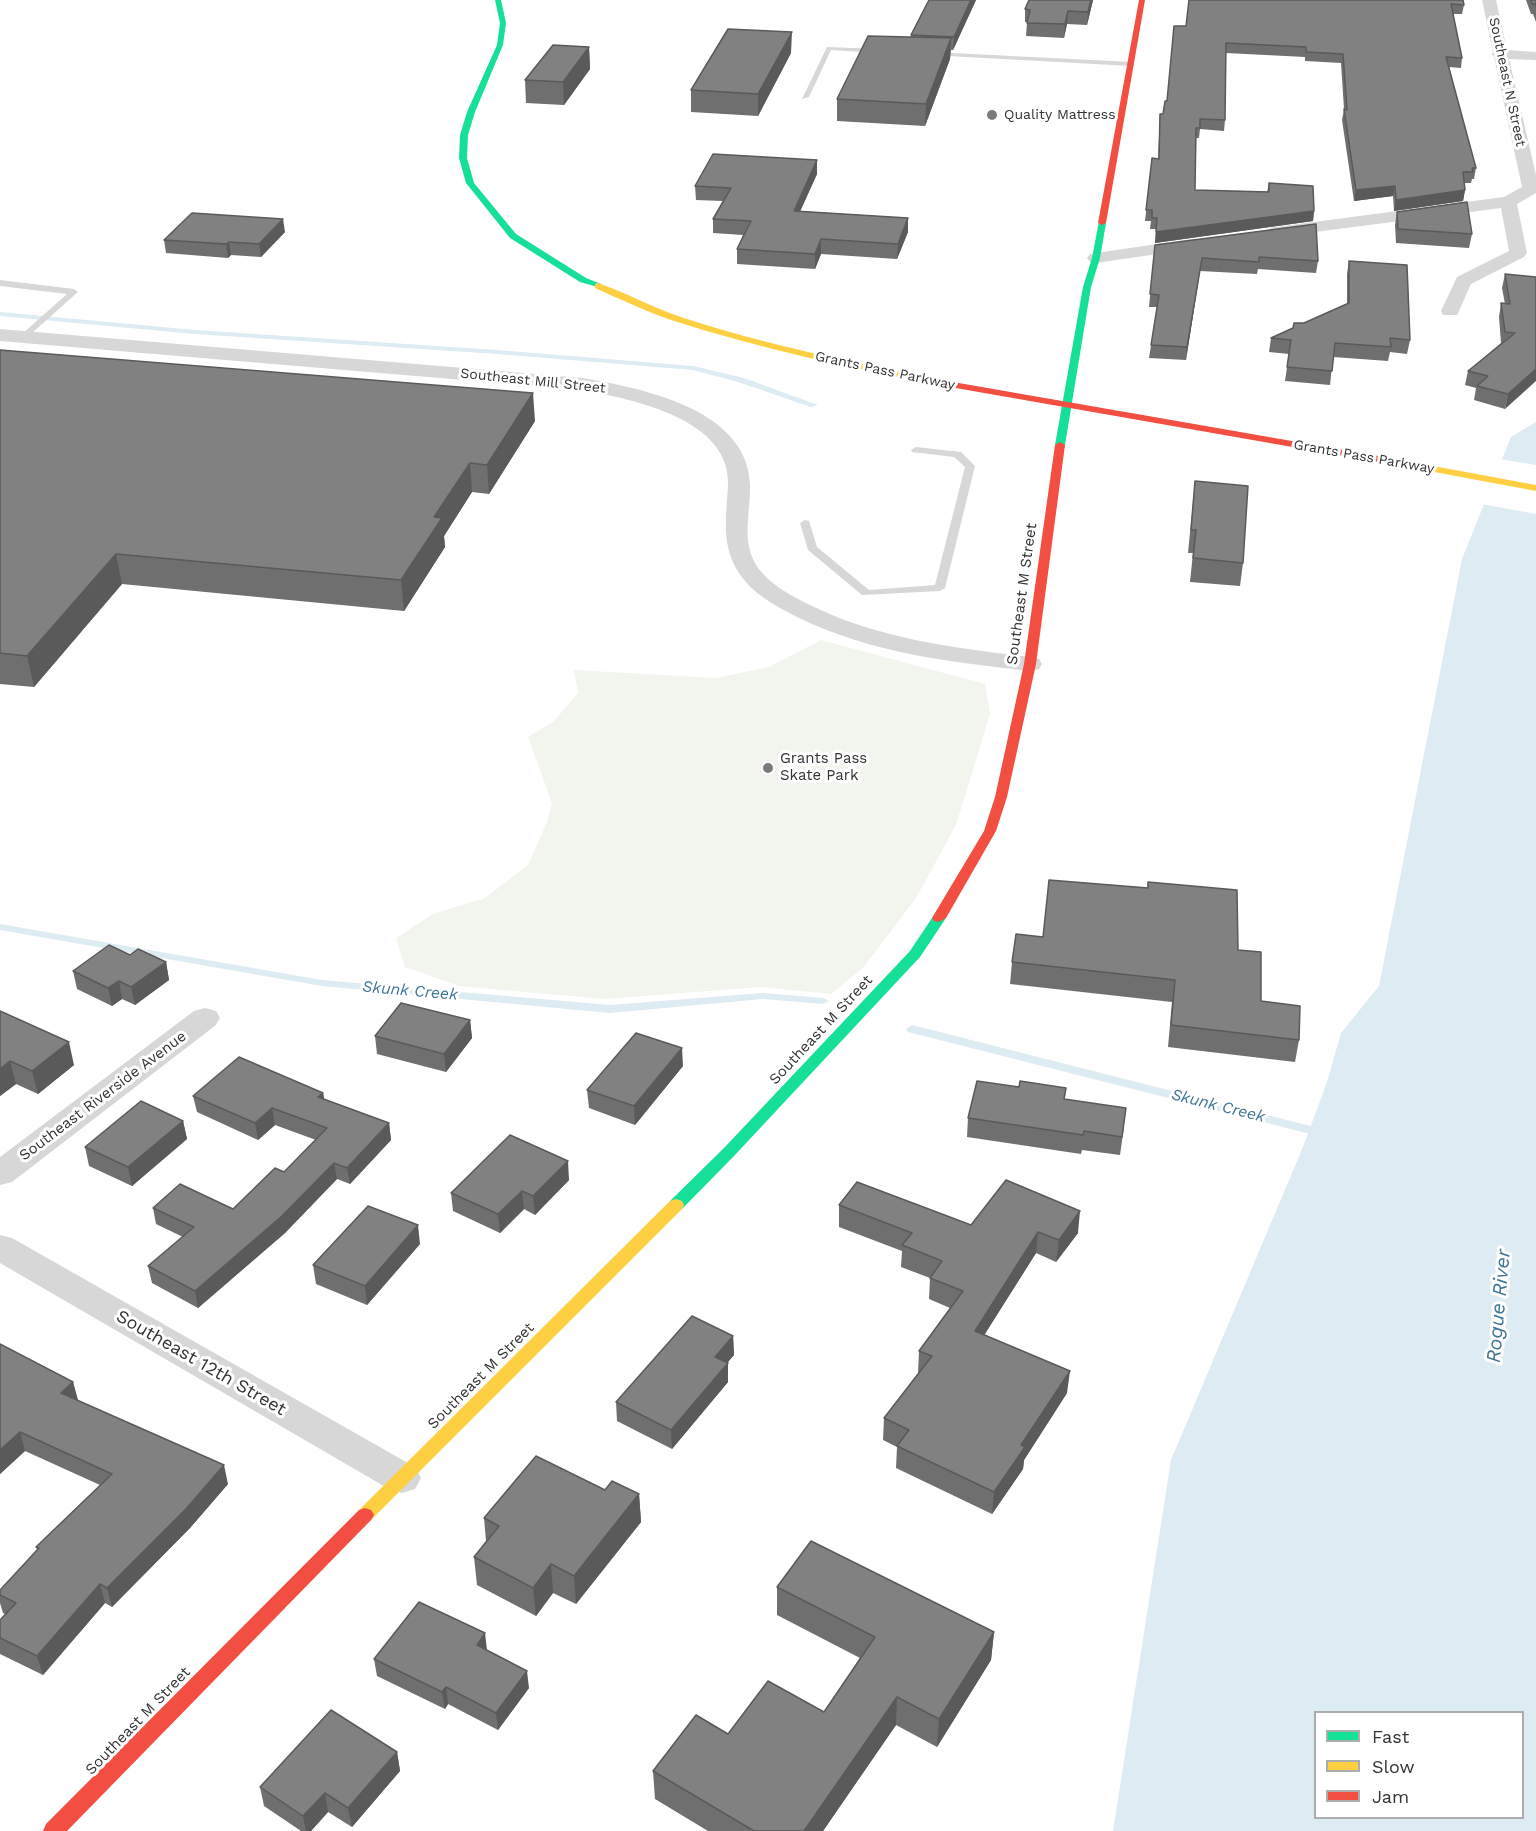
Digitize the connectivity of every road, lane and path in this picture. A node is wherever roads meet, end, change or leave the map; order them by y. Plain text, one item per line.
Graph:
1 (498, 0) edge
2 (1142, 0) edge
3 (1489, 0) edge
4 (887, 51) edge
5 (922, 53) edge
6 (1499, 54) junction
7 (1536, 56) edge
8 (1131, 64) junction
9 (805, 97) dead end
10 (1508, 202) junction
11 (1262, 234) edge
12 (1203, 242) edge
13 (1096, 258) junction
14 (0, 283) edge
15 (1450, 311) dead end
16 (12, 336) edge
17 (1065, 405) junction
18 (916, 450) dead end
19 (1536, 488) edge
20 (805, 523) dead end
21 (1030, 664) junction
22 (205, 1018) dead end
23 (0, 1174) edge
24 (0, 1247) edge
25 (402, 1478) junction
26 (53, 1831) edge

1 - 17 main road, Grants Pass Parkway
2 - 8 main road, Southeast M Street
3 - 6 street, Southeast N Street
4 - 9 lane
5 - 8 lane
6 - 7 street
6 - 10 street, Southeast N Street
8 - 13 main road, Southeast M Street
10 - 11 street, Southeast N Street
10 - 15 street
12 - 13 street
13 - 17 main road, Southeast M Street
14 - 16 lane
16 - 21 street, Southeast Mill Street
17 - 19 main road, Grants Pass Parkway
17 - 21 main road, Southeast M Street
18 - 20 lane
21 - 25 main road, Southeast M Street
22 - 23 street, Southeast Riverside Avenue
24 - 25 street, Southeast 12th Street
25 - 26 main road, Southeast M Street

